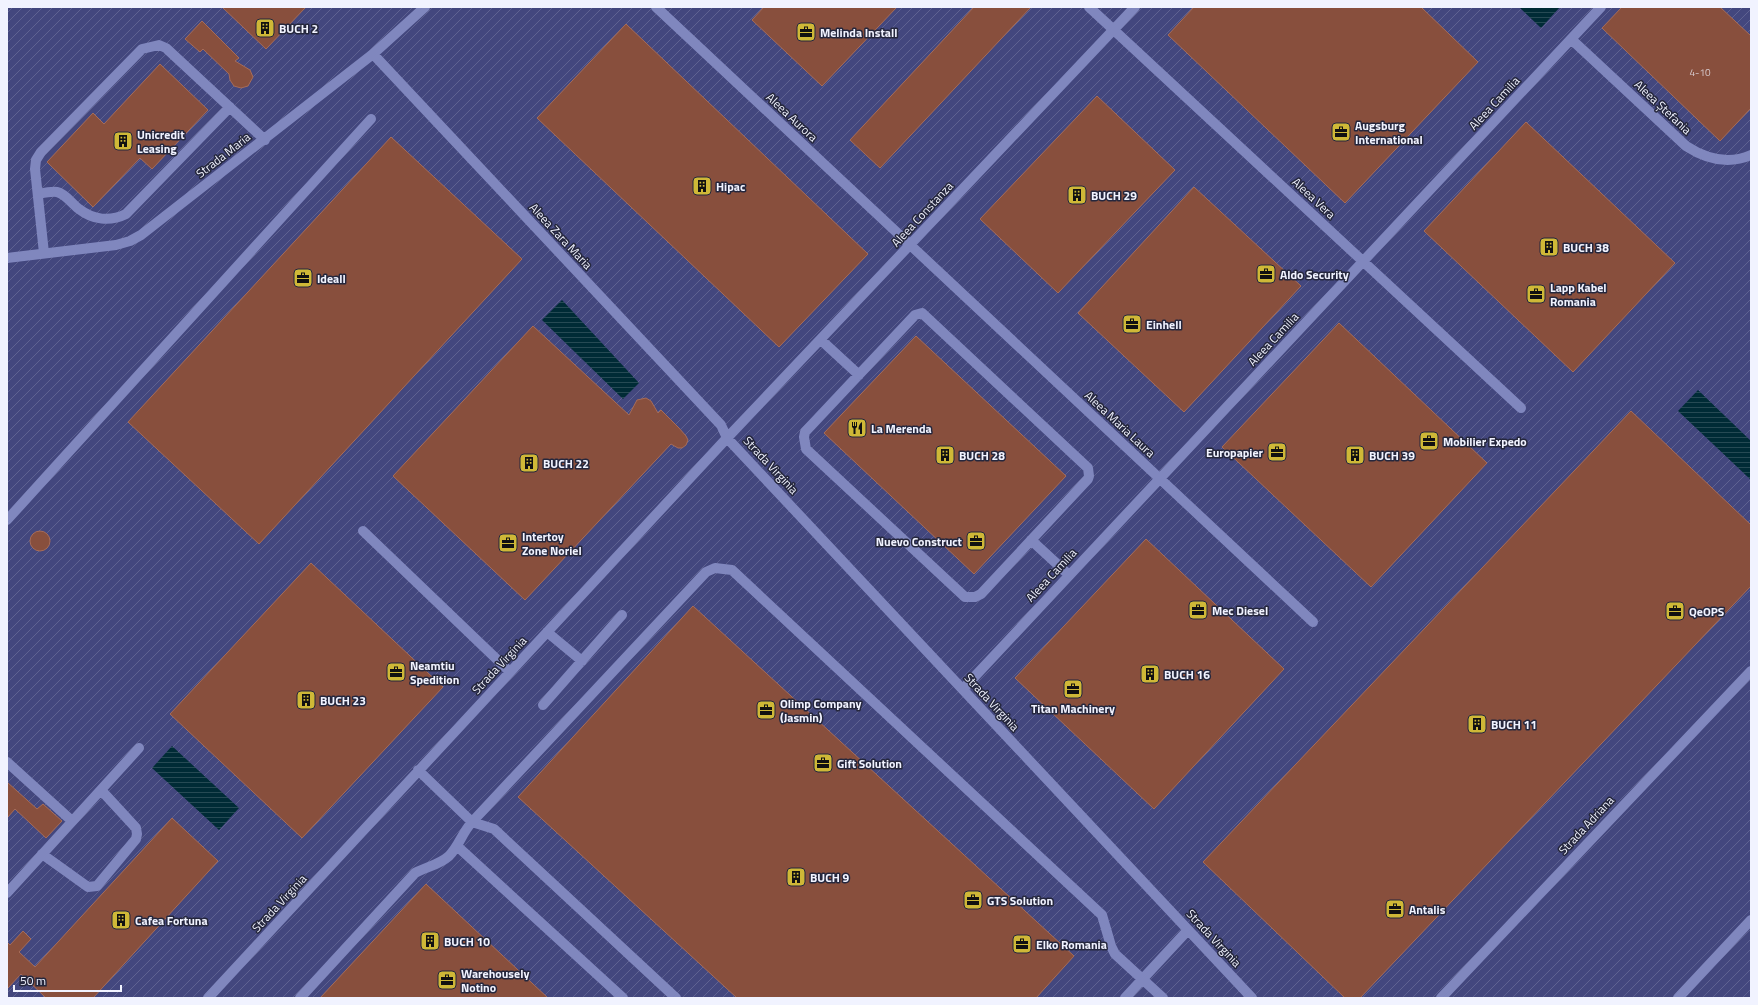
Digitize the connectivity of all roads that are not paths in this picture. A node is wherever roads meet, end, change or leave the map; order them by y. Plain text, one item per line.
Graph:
1 (425, 7) edge
2 (656, 7) edge
3 (1089, 7) edge
4 (1135, 7) edge
5 (1601, 7) edge
6 (1114, 30) junction
7 (1571, 39) junction
8 (373, 54) junction
9 (230, 108) junction
10 (371, 119) dead end
11 (265, 140) junction
12 (1751, 155) edge
13 (38, 194) junction
14 (910, 245) junction
15 (44, 253) junction
16 (7, 258) edge
17 (1363, 261) junction
18 (821, 340) junction
19 (859, 375) junction
20 (1521, 408) dead end
21 (727, 438) junction
22 (1160, 479) junction
23 (7, 520) edge
24 (363, 531) dead end
25 (1031, 540) junction
26 (1069, 575) junction
27 (622, 615) dead end
28 (1313, 622) dead end
29 (547, 632) junction
30 (582, 661) junction
31 (1751, 670) edge
32 (510, 672) junction
33 (963, 689) junction
34 (543, 705) dead end
35 (139, 748) dead end
36 (7, 762) edge
37 (418, 770) junction
38 (101, 790) junction
39 (72, 821) junction
40 (472, 822) junction
41 (457, 846) junction
42 (42, 854) junction
43 (7, 893) edge
44 (1751, 920) edge
45 (1188, 930) junction
46 (1142, 979) junction
47 (208, 998) edge
48 (300, 998) edge
49 (623, 998) edge
50 (676, 998) edge
51 (1124, 998) edge
52 (1163, 998) edge
53 (1252, 998) edge
54 (1441, 998) edge
55 (1678, 998) edge

1 - 8 street, Strada Maria
2 - 14 street, Aleea Aurora
3 - 6 street, Aleea Vera
4 - 6 street, Aleea Constanza
5 - 7 street, Aleea Camilia
6 - 14 street, Aleea Constanza
6 - 17 street, Aleea Vera
7 - 12 street, Aleea Ștefania
7 - 17 street, Aleea Camilia
8 - 11 street, Strada Maria
8 - 21 street, Aleea Zara Maria
9 - 11 street
9 - 13 street
9 - 13 street
10 - 23 street
11 - 15 street, Strada Maria
13 - 15 street
14 - 18 street, Aleea Constanza
14 - 22 street, Aleea Maria Laura
15 - 16 street, Strada Maria
17 - 20 street, Aleea Vera
17 - 22 street, Aleea Camilia
18 - 19 street
18 - 21 street, Aleea Constanza
19 - 25 street
19 - 25 street
21 - 29 street, Strada Virginia
21 - 33 street, Strada Virginia
22 - 26 street, Aleea Camilia
22 - 28 street, Aleea Maria Laura
24 - 32 street
25 - 26 street
26 - 33 street, Aleea Camilia
27 - 30 street
29 - 30 street
29 - 32 street, Strada Virginia
30 - 34 street
31 - 54 street, Strada Adriana
32 - 37 street, Strada Virginia
33 - 45 street, Strada Virginia
35 - 38 street
36 - 39 street
37 - 40 street
37 - 47 street, Strada Virginia
38 - 39 street
38 - 42 street
39 - 42 street
40 - 41 street
40 - 46 street
40 - 50 street
41 - 48 street
41 - 49 street
42 - 43 street
44 - 55 street
45 - 46 street
45 - 53 street, Strada Virginia
46 - 51 street
46 - 52 street

